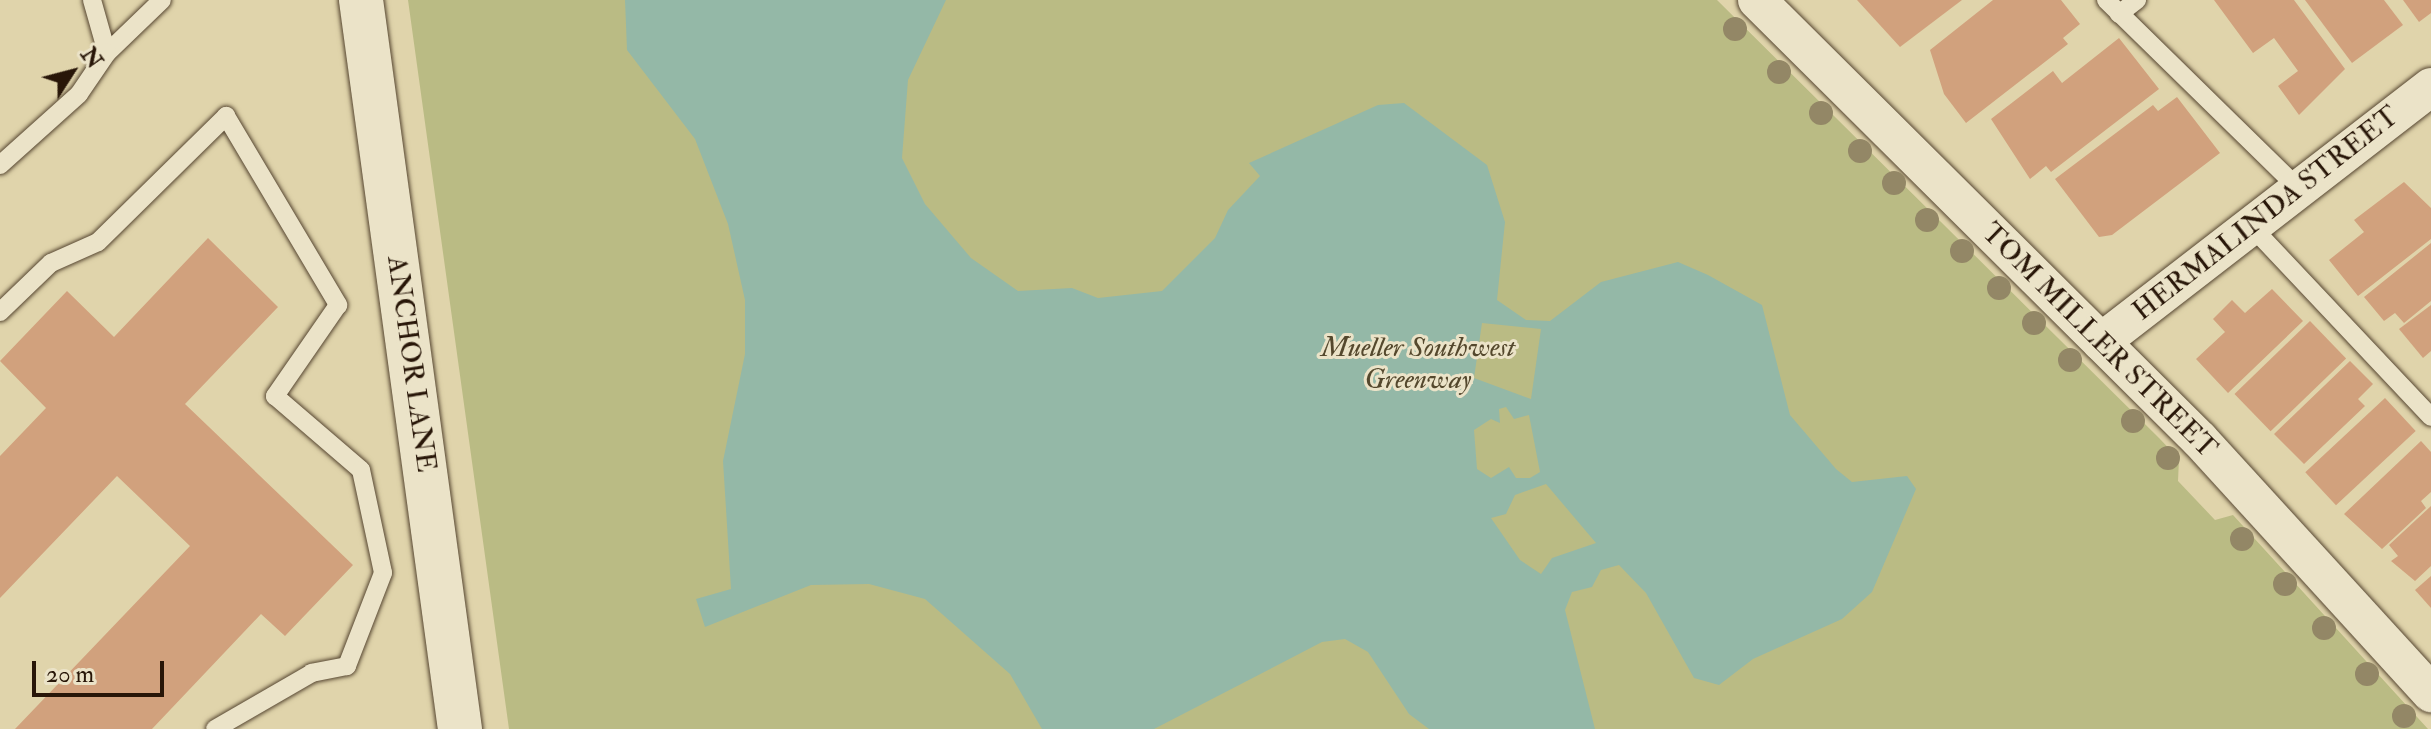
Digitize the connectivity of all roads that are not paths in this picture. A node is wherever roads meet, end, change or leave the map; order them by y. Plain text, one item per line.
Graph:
1 (92, 0) edge
2 (162, 0) edge
3 (361, 0) edge
4 (1757, 0) edge
5 (2106, 0) edge
6 (2137, 0) edge
7 (2119, 14) junction
8 (107, 53) junction
9 (2431, 87) edge
10 (0, 165) edge
11 (2299, 189) junction
12 (2251, 226) junction
13 (0, 312) edge
14 (2101, 342) junction
15 (2431, 417) edge
16 (2431, 693) edge
17 (215, 729) edge
18 (460, 729) edge

1 - 8 lane
2 - 8 lane
3 - 18 street, ANCHOR LANE
4 - 14 street, TOM MILLER STREET
5 - 7 lane
6 - 7 lane
7 - 11 lane
8 - 10 lane
9 - 11 street, HERMALINDA STREET
11 - 12 street, HERMALINDA STREET
12 - 14 street, HERMALINDA STREET
12 - 15 lane
13 - 17 lane
14 - 16 street, TOM MILLER STREET

